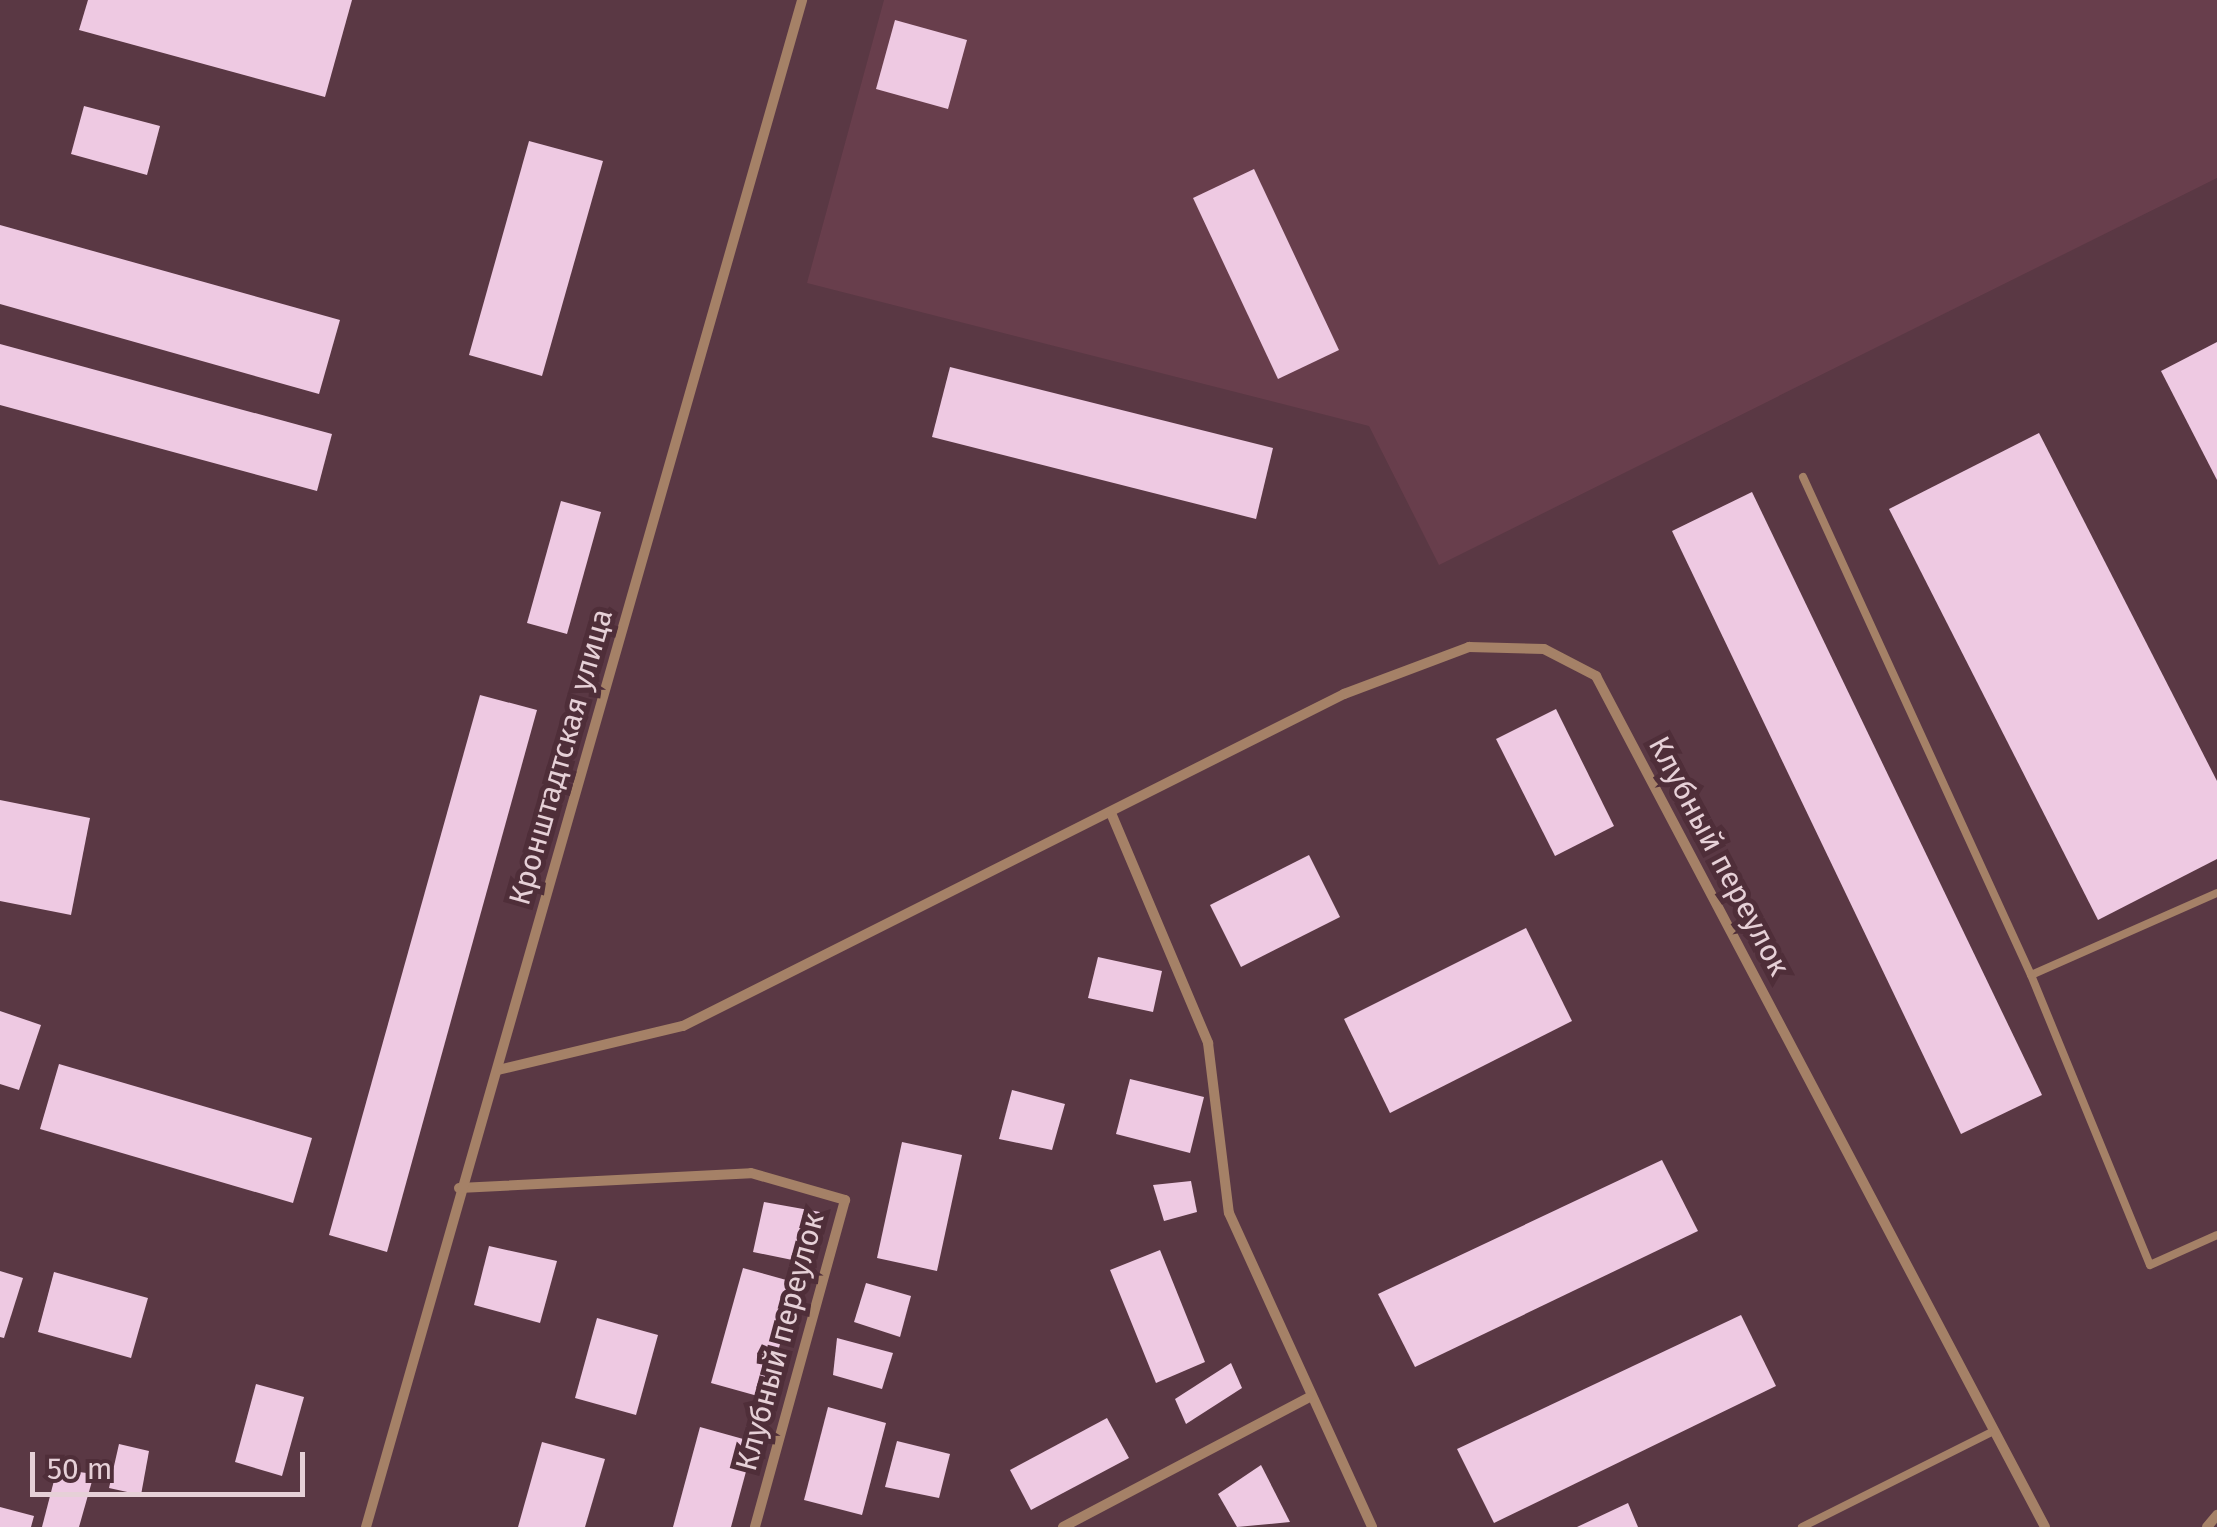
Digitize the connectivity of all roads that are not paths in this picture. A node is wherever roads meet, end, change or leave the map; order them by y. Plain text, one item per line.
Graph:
1 (802, 0) edge
2 (1802, 476) dead end
3 (1112, 813) junction
4 (2217, 893) edge
5 (2031, 975) junction
6 (498, 1070) junction
7 (459, 1188) junction
8 (2217, 1235) edge
9 (1308, 1398) junction
10 (1994, 1431) junction
11 (2217, 1516) edge
12 (366, 1527) edge
13 (756, 1527) edge
14 (1064, 1527) edge
15 (1372, 1527) edge
16 (1802, 1527) edge
17 (2044, 1527) edge
18 (2207, 1527) edge

1 - 6 street, Кронштадтская улица
2 - 5 lane
3 - 6 street, Клубный переулок
3 - 9 street
3 - 10 street, Клубный переулок
4 - 5 lane
5 - 8 lane
6 - 7 street, Кронштадтская улица
7 - 12 street, Кронштадтская улица
7 - 13 street, Клубный переулок
9 - 14 street
9 - 15 street
10 - 16 lane
10 - 17 street, Клубный переулок
11 - 18 street

